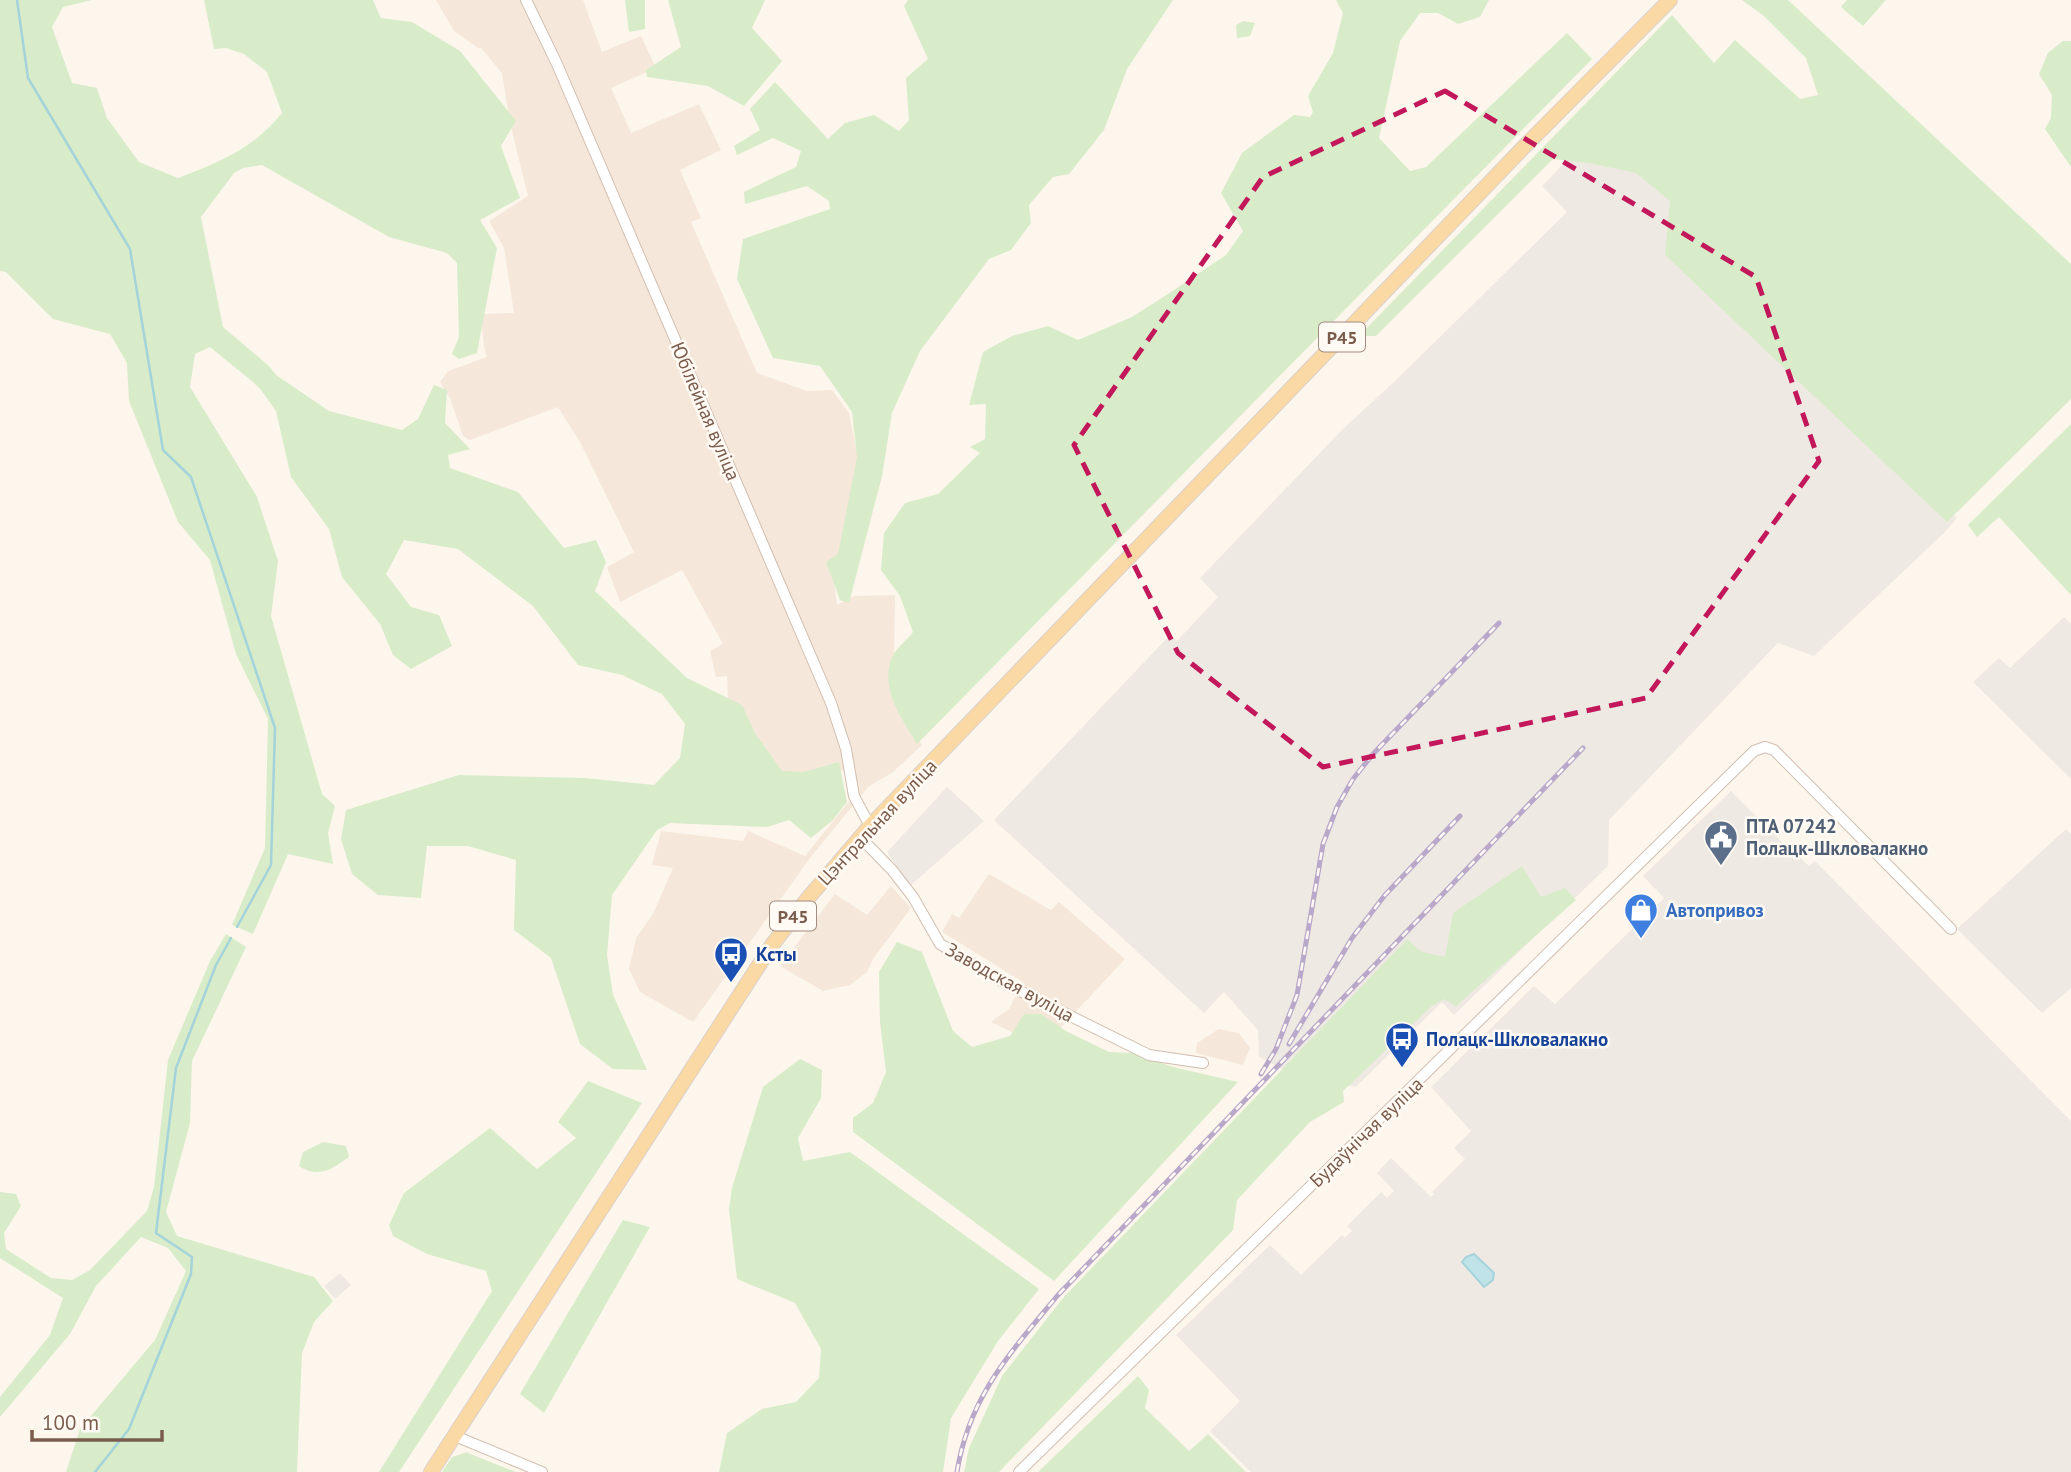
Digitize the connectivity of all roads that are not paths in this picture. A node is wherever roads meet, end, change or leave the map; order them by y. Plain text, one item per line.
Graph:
1 (526, 0) edge
2 (1670, 0) edge
3 (865, 832) junction
4 (1951, 929) dead end
5 (1203, 1063) dead end
6 (455, 1436) junction
7 (431, 1472) edge
8 (542, 1472) edge
9 (1019, 1472) edge

1 - 3 street, Юбілейная вуліца
2 - 3 main road, Цэнтральная вуліца / Р45
3 - 5 street, Заводская вуліца
3 - 6 main road, Цэнтральная вуліца / Р45
4 - 9 street, Будаўнічая вуліца
6 - 7 main road, Р45
6 - 8 street

